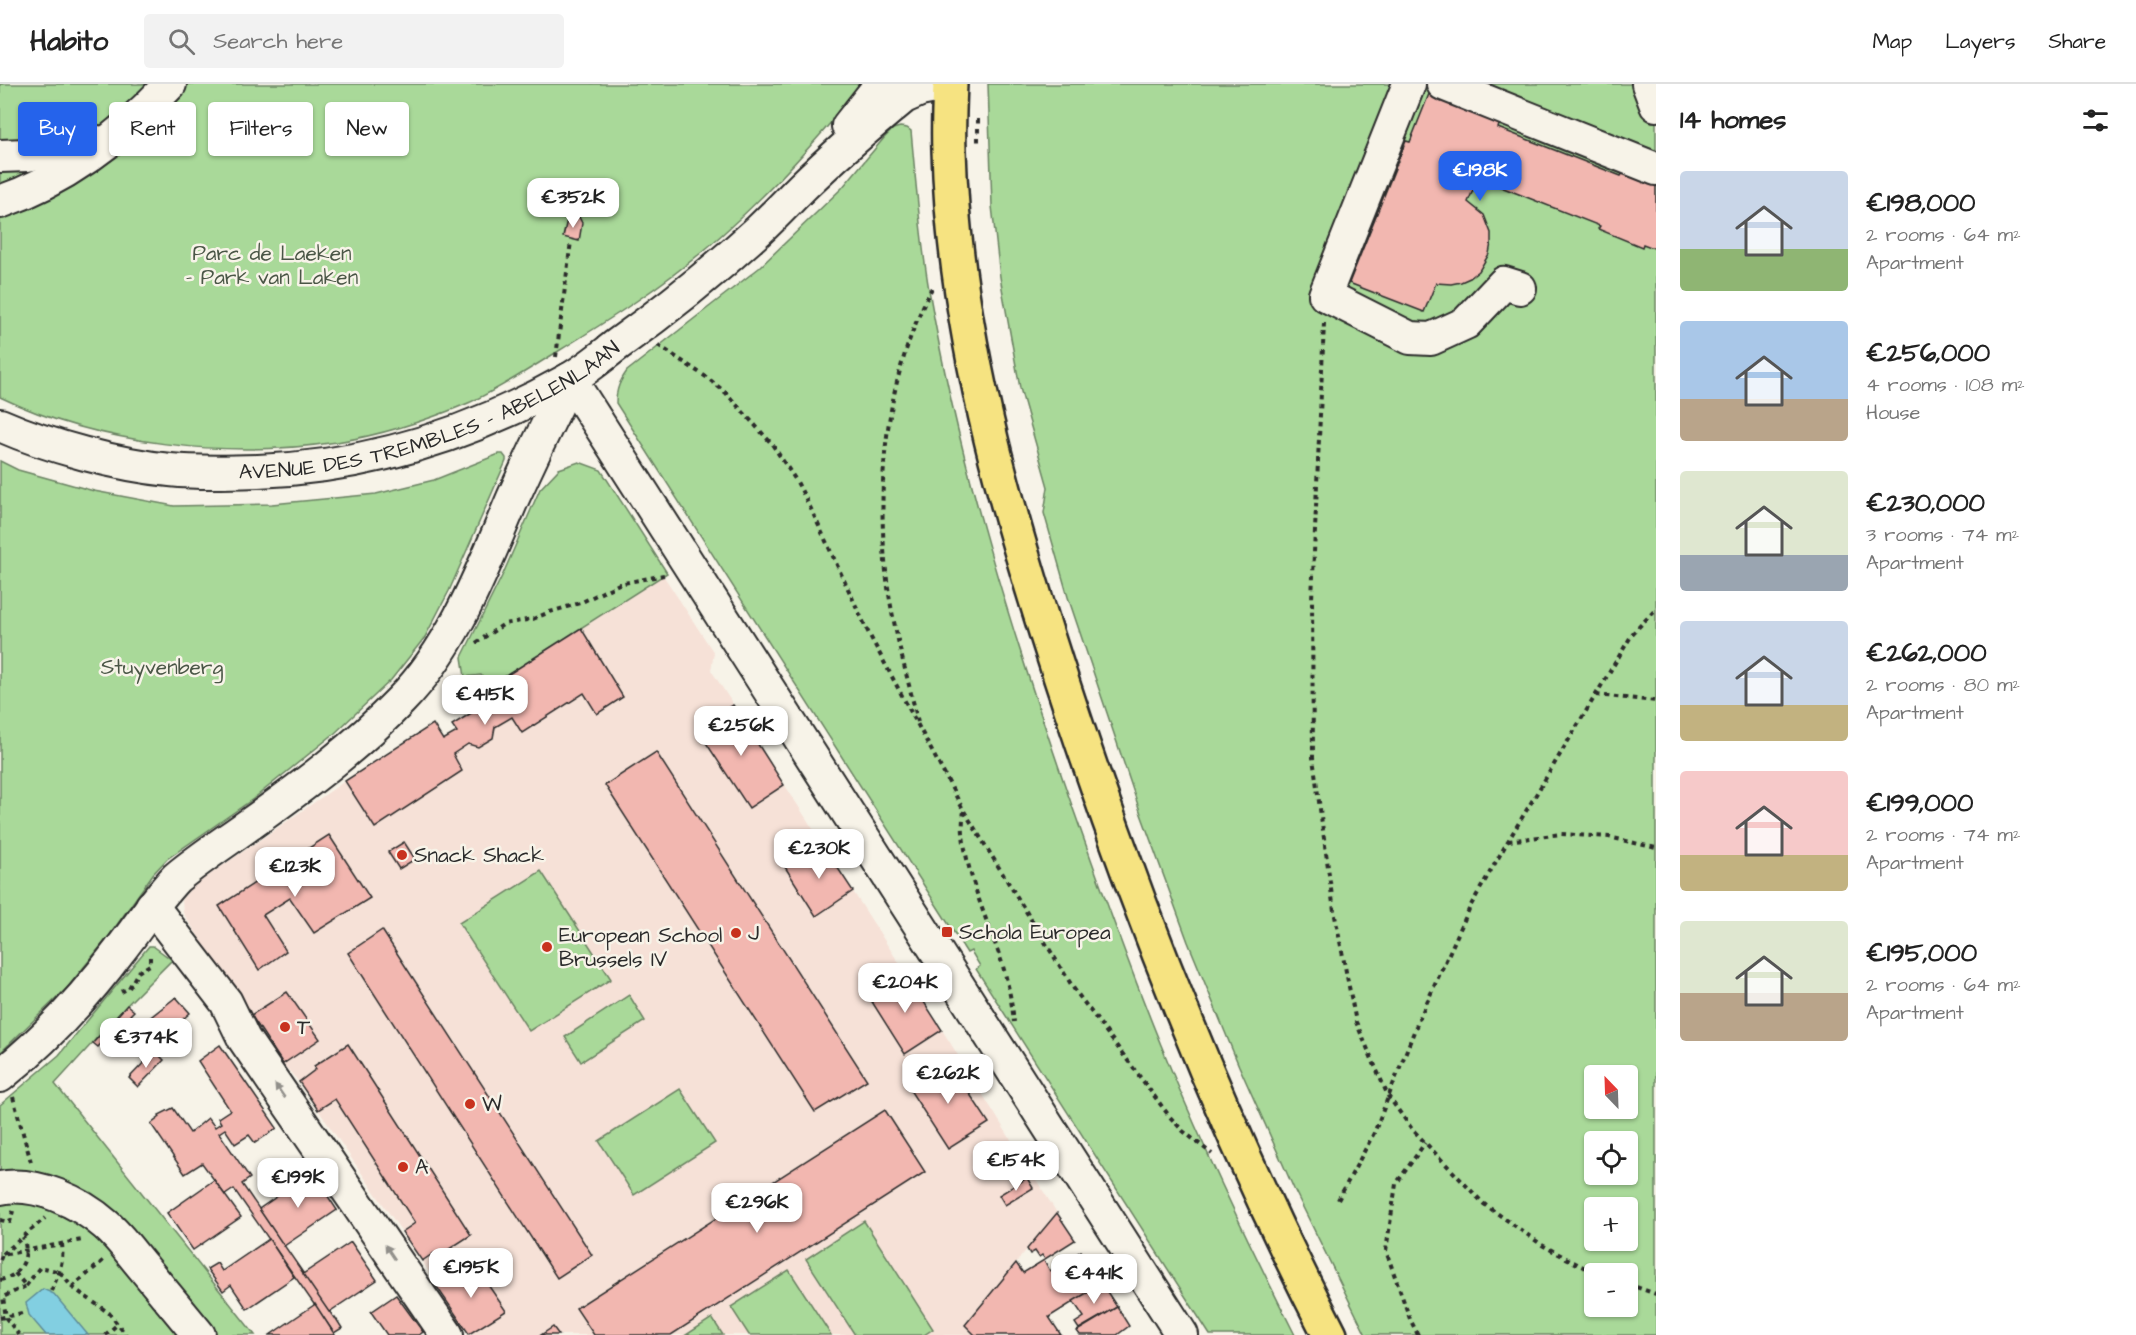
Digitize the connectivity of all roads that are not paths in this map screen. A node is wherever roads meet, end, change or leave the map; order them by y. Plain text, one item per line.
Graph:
1 (170, 84) edge
2 (881, 84) edge
3 (950, 84) edge
4 (1409, 84) edge
5 (1648, 84) edge
6 (1453, 86) edge
7 (153, 102) edge
8 (1656, 105) edge
9 (109, 139) edge
10 (109, 141) edge
11 (0, 156) edge
12 (1653, 158) edge
13 (805, 185) junction
14 (0, 202) edge
15 (1520, 288) dead end
16 (563, 369) junction
17 (0, 424) edge
18 (152, 906) junction
19 (11, 1083) edge
20 (0, 1188) edge
21 (199, 1335) edge
22 (447, 1335) edge
23 (1182, 1335) edge
24 (1330, 1335) edge

1 - 7 street
2 - 13 street, AVENUE DES TREMBLES - ABELENLAAN
3 - 13 street, AVENUE DES TREMBLES - ABELENLAAN
3 - 24 main road
4 - 15 street
5 - 8 street
6 - 12 street
9 - 11 street
10 - 14 street
13 - 16 street, AVENUE DES TREMBLES - ABELENLAAN
16 - 17 street, AVENUE DES TREMBLES - ABELENLAAN
16 - 18 street
16 - 23 street
18 - 19 street
22 -> 18 street
20 - 21 street

